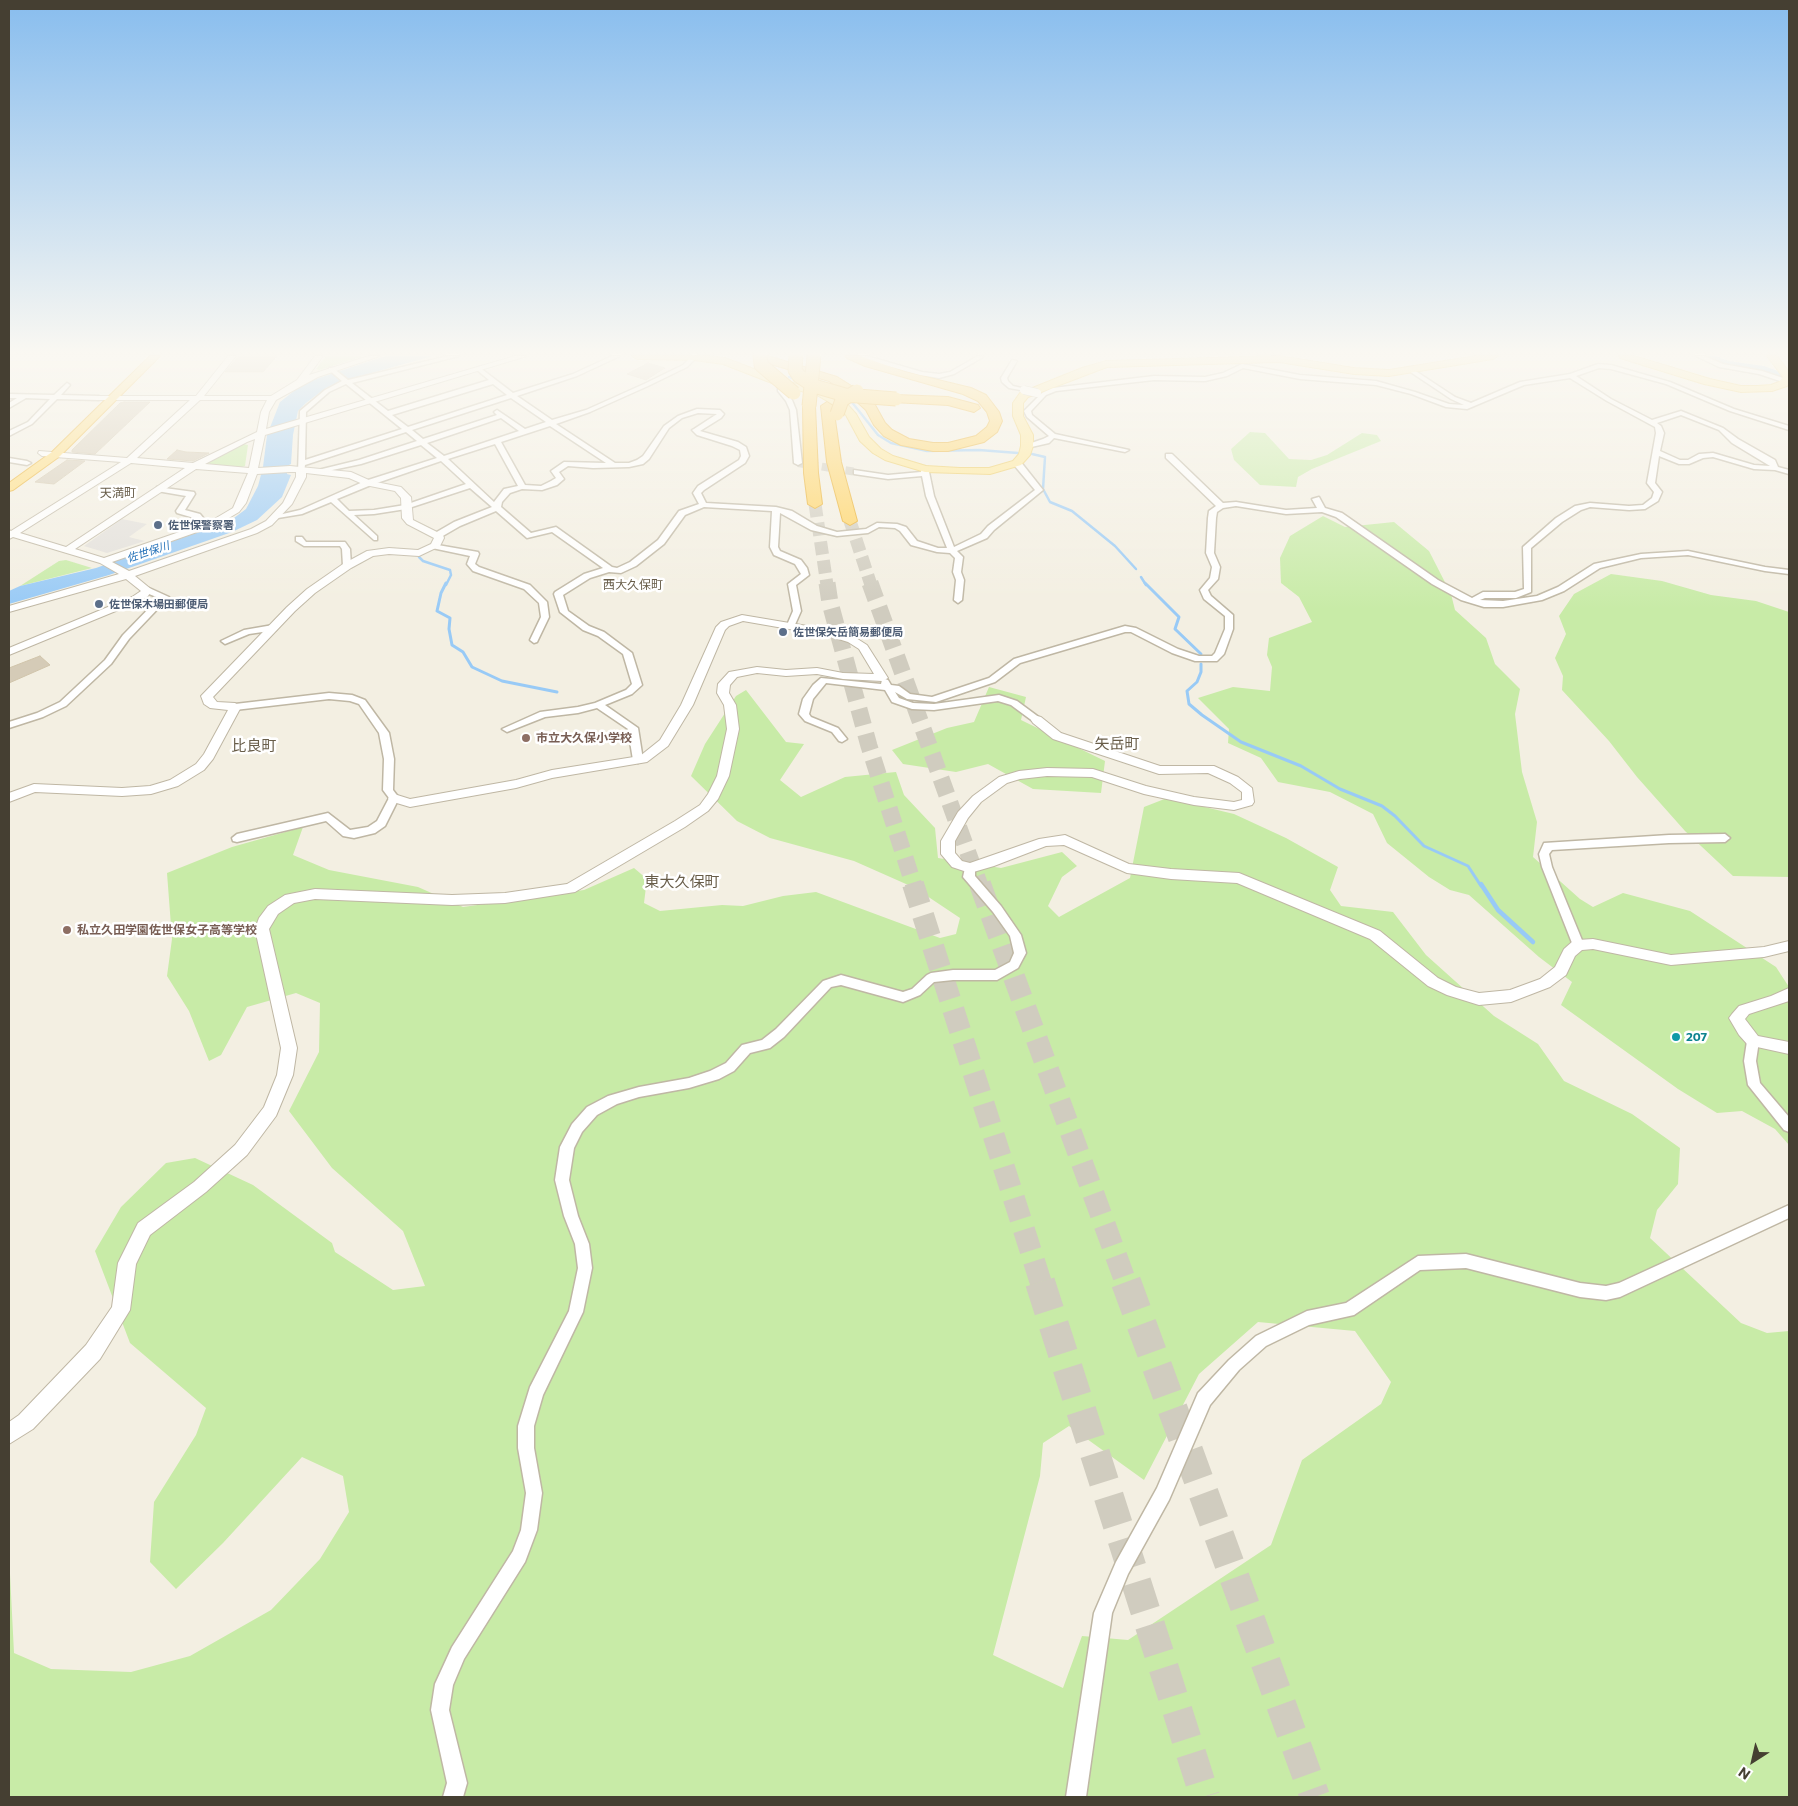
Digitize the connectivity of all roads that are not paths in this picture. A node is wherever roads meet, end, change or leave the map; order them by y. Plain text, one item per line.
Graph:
1 (55, 440) edge
2 (70, 440) edge
3 (152, 440) edge
4 (243, 440) edge
5 (262, 440) edge
6 (301, 440) edge
7 (378, 440) edge
8 (426, 440) edge
9 (497, 440) joint
10 (577, 440) edge
11 (657, 440) edge
12 (722, 440) edge
13 (796, 440) edge
14 (806, 440) edge
15 (810, 440) edge
16 (837, 440) edge
17 (865, 440) edge
18 (901, 440) edge
19 (931, 440) edge
20 (955, 440) edge
21 (975, 440) edge
22 (1027, 440) edge
23 (1047, 440) edge
24 (1075, 440) edge
25 (1658, 440) edge
26 (1734, 440) edge
27 (421, 442) junction
28 (1028, 446) junction
29 (1124, 450) dead end
30 (1656, 452) junction
31 (42, 453) junction
32 (56, 454) junction
33 (1169, 456) dead end
34 (442, 458) junction
35 (9, 460) edge
36 (129, 461) junction
37 (27, 463) junction
38 (798, 463) dead end
39 (1017, 463) junction
40 (613, 465) junction
41 (193, 467) junction
42 (301, 467) junction
43 (1775, 468) junction
44 (257, 471) junction
45 (318, 472) junction
46 (811, 472) junction
47 (857, 472) tunnel mouth
48 (925, 472) junction
49 (1789, 472) edge
50 (9, 476) edge
51 (368, 483) junction
52 (471, 484) junction
53 (522, 487) junction
54 (9, 488) edge
55 (160, 489) junction
56 (332, 499) junction
57 (1316, 499) dead end
58 (815, 504) tunnel mouth
59 (703, 505) junction
60 (1221, 506) junction
61 (406, 507) junction
62 (497, 508) junction
63 (776, 509) junction
64 (1322, 510) junction
65 (347, 513) junction
66 (278, 516) junction
67 (850, 522) tunnel mouth
68 (206, 526) junction
69 (10, 535) edge
70 (374, 538) dead end
71 (299, 539) dead end
72 (437, 540) junction
73 (67, 550) junction
74 (952, 551) junction
75 (106, 562) junction
76 (347, 566) junction
77 (609, 569) junction
78 (1789, 572) edge
79 (126, 573) junction
80 (147, 590) junction
81 (958, 600) dead end
82 (1473, 601) junction
83 (9, 609) edge
84 (791, 625) junction
85 (273, 628) junction
86 (534, 640) dead end
87 (225, 641) dead end
88 (9, 652) edge
89 (885, 682) junction
90 (598, 705) junction
91 (236, 708) junction
92 (1037, 720) joint
93 (9, 725) edge
94 (506, 729) dead end
95 (842, 739) dead end
96 (638, 760) junction
97 (9, 798) edge
98 (394, 798) junction
99 (237, 838) dead end
100 (1724, 838) dead end
101 (970, 868) junction
102 (1578, 945) junction
103 (1789, 946) edge
104 (1789, 994) edge
105 (1753, 1041) junction
106 (1789, 1048) edge
107 (1789, 1126) edge
108 (1789, 1211) edge
109 (9, 1434) edge
110 (453, 1797) edge
111 (1076, 1797) edge

1 - 31 highway
2 - 32 highway
3 - 36 street
4 - 41 street
5 - 44 street
6 - 42 street
7 - 42 street
8 - 27 street
9 - 34 street
9 - 53 street
10 - 40 street
11 - 40 street
12 - 59 street
13 - 38 street
14 - 46 highway, bridge
15 - 46 highway, bridge
16 - 67 highway
17 - 48 main road
18 - 21 highway
19 - 20 highway
22 - 28 main road
23 - 28 street
24 - 29 street
25 - 30 street
26 - 43 street
27 - 34 street
27 - 45 street
28 - 39 main road
30 - 43 street
30 - 82 street
31 - 32 street
31 - 37 highway
32 - 36 street
32 - 54 highway
33 - 60 street
34 - 51 street
34 - 52 street
35 - 37 street
36 - 41 street
36 - 69 street
37 - 50 highway
39 - 48 main road
39 - 74 street
40 - 53 street
41 - 44 street
41 - 55 street
42 - 44 street
42 - 45 street
42 - 66 street
43 - 49 street
44 - 68 street
45 - 51 street
46 - 58 highway
47 - 48 street
48 - 74 street
51 - 56 street
51 - 61 street
52 - 61 street
52 - 62 street
53 - 62 street
55 - 68 street
55 - 73 street
56 - 65 street
56 - 66 street
57 - 64 street
59 - 63 street
59 - 77 street
60 - 64 street
60 - 89 street
61 - 65 street
61 - 72 street
62 - 72 street
62 - 77 street
63 - 74 street
63 - 84 street
64 - 82 street
65 - 70 street
66 - 79 street
68 - 75 street
69 - 73 street
71 - 76 street
72 - 76 street
72 - 86 street
73 - 75 street
74 - 81 street
75 - 79 street
76 - 85 street
77 - 90 street
78 - 82 street
79 - 80 street
79 - 83 street
80 - 88 street
80 - 93 street
84 - 89 street
84 - 96 street
85 - 87 street
85 - 91 street
89 - 92 street
89 - 95 street
89 - 109 street
90 - 94 street
90 - 96 street
91 - 97 street
91 - 98 street
92 - 101 street
96 - 98 street
98 - 99 street
100 - 102 street
101 - 102 street
101 - 110 street
102 - 103 street
104 - 105 street
105 - 106 street
105 - 107 street
108 - 111 street

